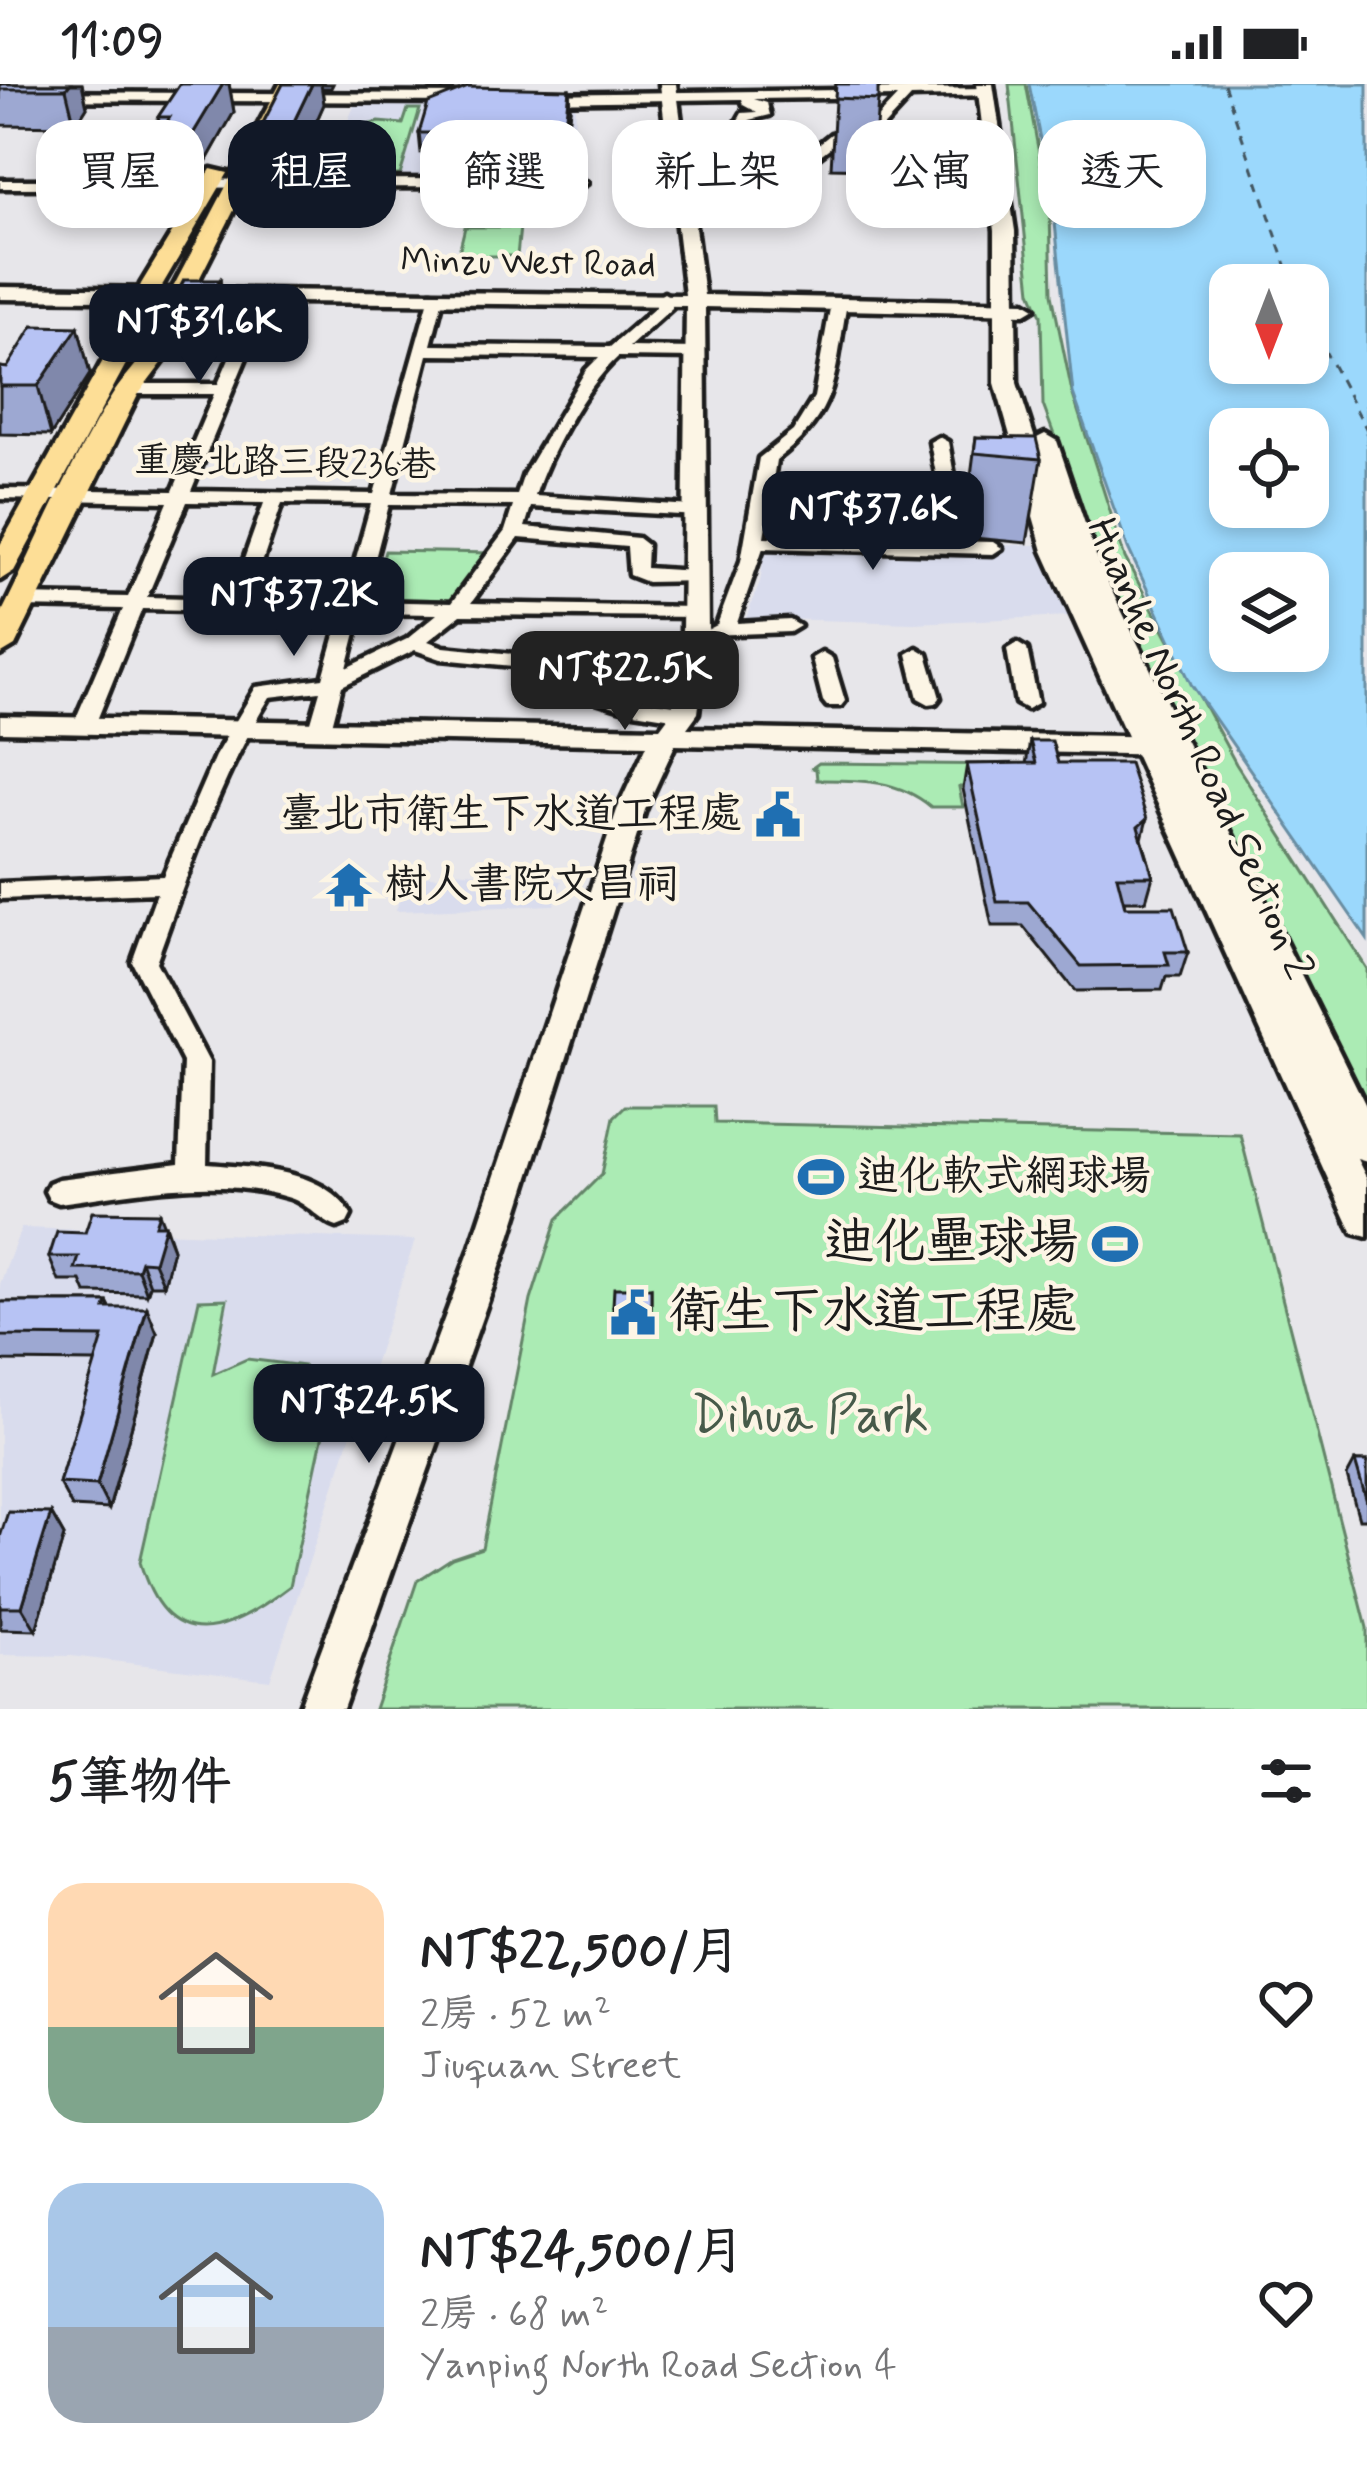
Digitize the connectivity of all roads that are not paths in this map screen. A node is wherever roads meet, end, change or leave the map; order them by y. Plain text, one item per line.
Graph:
1 (991, 87) edge
2 (881, 89) edge
3 (259, 91) edge
4 (285, 91) edge
5 (669, 91) edge
6 (907, 94) junction
7 (0, 96) edge
8 (748, 96) junction
9 (492, 98) edge
10 (534, 98) edge
11 (744, 120) edge
12 (994, 120) edge
13 (822, 148) edge
14 (420, 183) edge
15 (0, 184) edge
16 (224, 184) junction
17 (1004, 228) edge
18 (0, 293) edge
19 (180, 295) junction
20 (436, 295) junction
21 (150, 296) junction
22 (264, 296) junction
23 (664, 298) junction
24 (695, 299) junction
25 (1015, 302) junction
26 (838, 303) junction
27 (421, 350) junction
28 (615, 351) junction
29 (696, 353) junction
30 (133, 389) junction
31 (226, 389) junction
32 (939, 442) dead end
33 (0, 494) edge
34 (43, 494) junction
35 (74, 494) junction
36 (181, 496) junction
37 (275, 497) junction
38 (381, 499) junction
39 (762, 500) junction
40 (526, 501) junction
41 (692, 512) junction
42 (514, 532) junction
43 (754, 542) junction
44 (994, 548) dead end
45 (0, 572) edge
46 (694, 577) junction
47 (21, 601) junction
48 (136, 602) junction
49 (238, 604) junction
50 (353, 604) junction
51 (457, 608) junction
52 (694, 623) junction
53 (790, 626) dead end
54 (725, 630) junction
55 (414, 643) junction
56 (0, 646) edge
57 (1017, 649) dead end
58 (916, 654) dead end
59 (822, 658) dead end
60 (534, 662) dead end
61 (332, 683) junction
62 (580, 688) dead end
63 (929, 698) dead end
64 (834, 701) dead end
65 (1027, 703) dead end
66 (676, 723) junction
67 (0, 724) edge
68 (84, 725) junction
69 (239, 728) junction
70 (320, 729) junction
71 (1158, 746) junction
72 (170, 884) junction
73 (0, 891) edge
74 (1367, 1147) edge
75 (193, 1174) junction
76 (59, 1191) dead end
77 (337, 1215) dead end
78 (1367, 1221) edge
79 (321, 1709) edge

1 - 6 street
1 - 12 main road, Huanhe North Road Section 2
1 - 25 main road, Huanhe North Road Section 2
2 - 6 street
2 - 8 street
3 - 4 street
3 - 7 street
3 - 16 main road
4 - 9 street
4 - 16 main road
5 - 8 street
5 - 10 street
5 - 24 street
6 - 13 street
8 - 11 street
14 - 16 street
15 - 16 street
16 - 19 main road
16 - 21 main road
17 - 25 main road, Huanhe North Road Section 2
18 - 21 street, Minzu West Road
19 - 21 street, Minzu West Road
19 - 22 street, Minzu West Road
19 - 30 main road
20 - 22 street, Minzu West Road
20 - 23 street, Minzu West Road
20 - 27 street
21 - 34 main road
22 - 31 street
23 - 24 street, Minzu West Road
23 - 28 street
24 - 25 street, Minzu West Road
24 - 26 street, Minzu West Road
24 - 29 street
25 - 26 street, Minzu West Road
25 - 71 main road, Huanhe North Road Section 2
26 - 39 street
27 - 28 street
27 - 38 street
28 - 29 street
28 - 40 street
29 - 41 street
30 - 31 street
30 - 35 main road
31 - 36 street
32 - 39 street
33 - 34 street, 重慶北路三段236巷
34 - 35 street, 重慶北路三段236巷
34 - 45 main road
35 - 36 street, 重慶北路三段236巷
35 - 47 main road
36 - 37 street, 重慶北路三段236巷
36 - 48 street
37 - 38 street, 重慶北路三段236巷
37 - 49 street
38 - 40 street, 重慶北路三段236巷
38 - 50 street
39 - 43 street
40 - 41 street, 重慶北路三段236巷
40 - 42 street
41 - 46 street
42 - 46 street
42 - 51 street
43 - 44 street
43 - 54 street
46 - 52 street
47 - 48 street
47 - 56 main road
48 - 49 street
48 - 68 street
49 - 50 street
50 - 51 street
50 - 61 street
51 - 52 street
51 - 55 street
52 - 54 street
52 - 66 street
53 - 54 street
55 - 60 street
55 - 61 street
57 - 65 street
58 - 63 street
59 - 64 street
61 - 69 street
61 - 70 street
62 - 66 street
66 - 70 street
66 - 71 street
66 - 79 street
67 - 68 street
68 - 69 street
69 - 70 street
69 - 72 street
71 - 74 main road, Huanhe North Road Section 2
71 - 78 main road, Huanhe North Road Section 2
72 - 73 street
72 - 75 street
75 - 76 street
75 - 77 street

